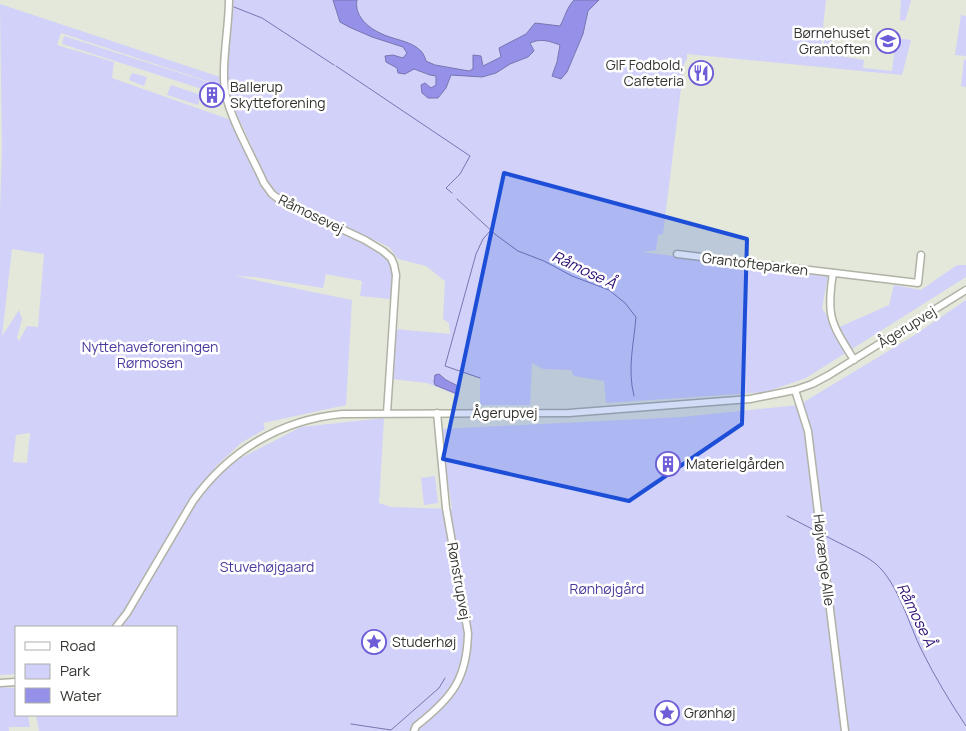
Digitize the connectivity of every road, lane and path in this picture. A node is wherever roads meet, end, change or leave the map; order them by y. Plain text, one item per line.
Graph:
1 (228, 1) edge
2 (677, 254) dead end
3 (922, 255) dead end
4 (833, 273) junction
5 (966, 290) edge
6 (854, 360) junction
7 (795, 390) junction
8 (387, 413) junction
9 (437, 413) junction
10 (117, 626) edge
11 (15, 682) edge
12 (0, 683) edge
13 (414, 731) edge
14 (845, 731) edge

1 - 8 street, Råmosevej
2 - 4 street, Grantofteparken
3 - 4 street, Grantofteparken
4 - 6 street
5 - 6 street, Ågerupvej
6 - 7 street, Ågerupvej
7 - 9 street, Ågerupvej
7 - 14 street, Højvænge Alle
8 - 9 street, Ågerupvej
8 - 10 street, Ågerupvej
9 - 13 street, Rønstrupvej
11 - 12 street

